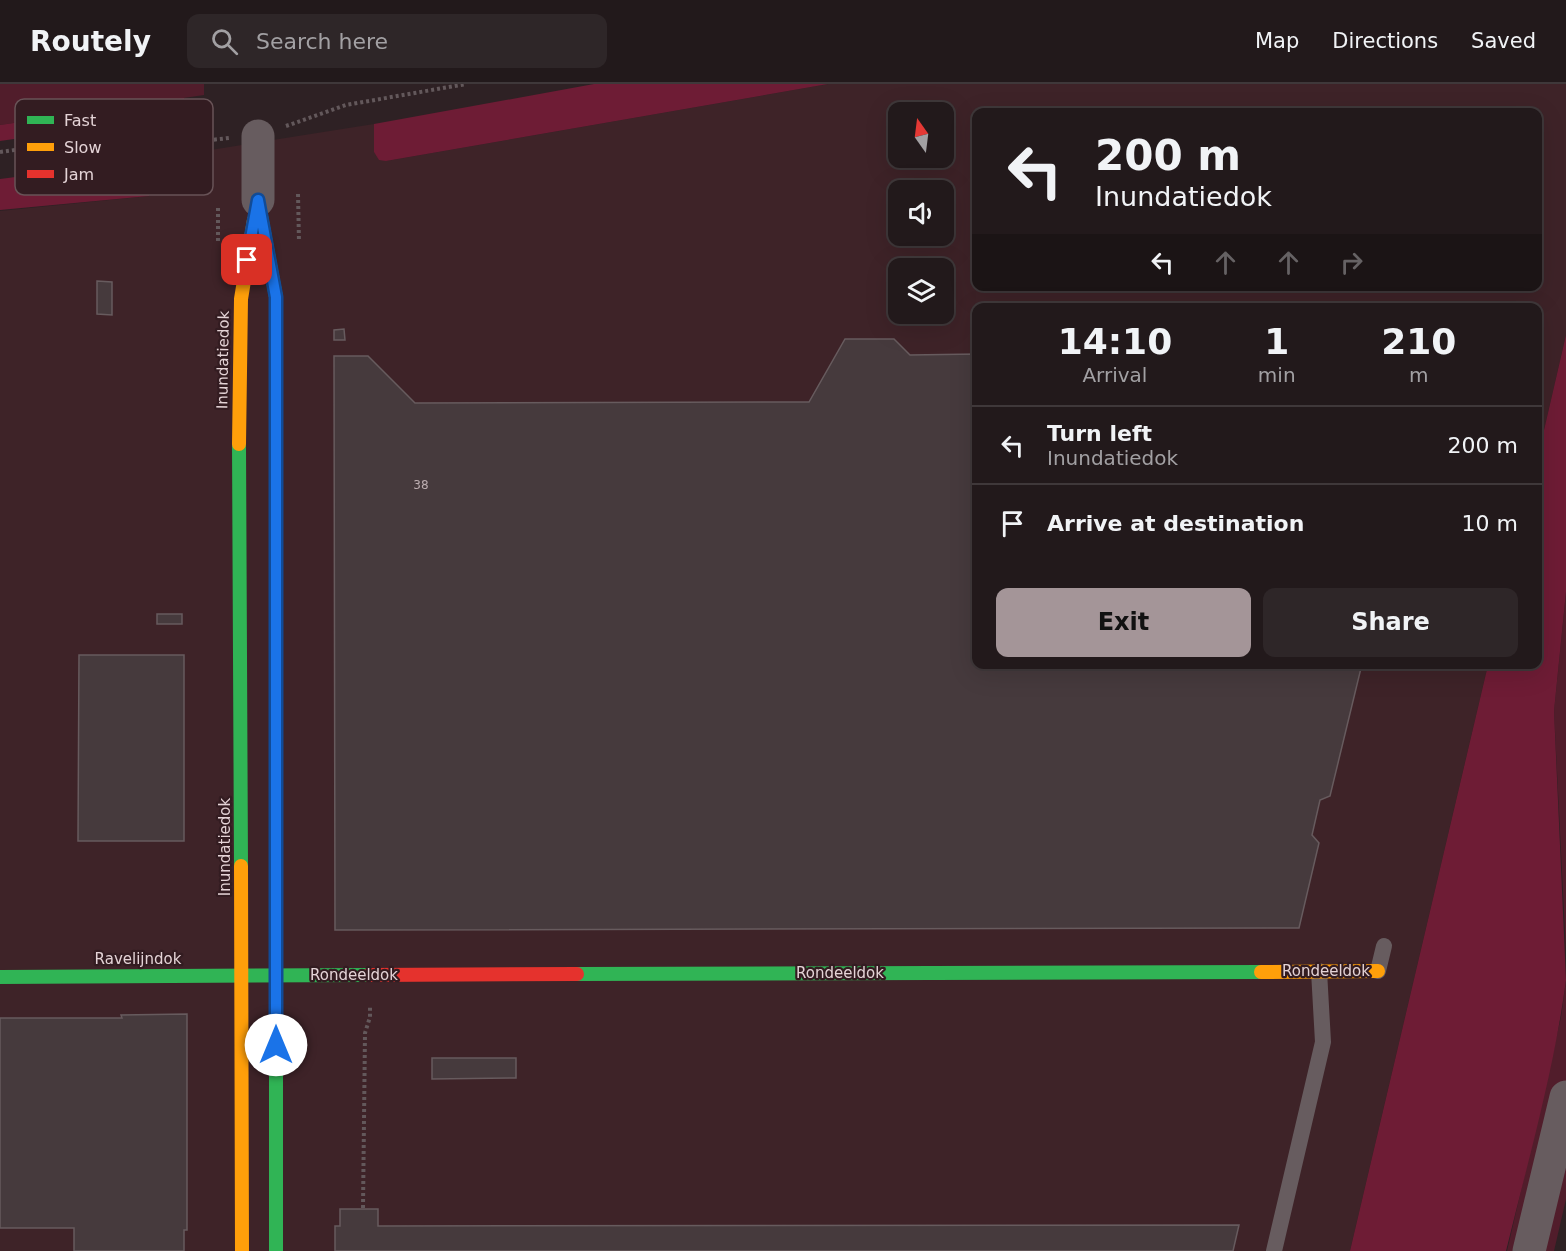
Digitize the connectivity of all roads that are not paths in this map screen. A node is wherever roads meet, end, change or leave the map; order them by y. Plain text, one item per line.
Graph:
1 (258, 136) dead end
2 (258, 200) junction
3 (1384, 946) dead end
4 (1378, 971) joint
5 (1319, 972) junction
6 (242, 975) junction
7 (276, 975) junction
8 (0, 977) edge
9 (1566, 1097) edge
10 (242, 1251) edge
11 (276, 1251) edge
12 (1274, 1251) edge
13 (1529, 1251) edge

1 - 2 street
2 - 6 street, Inundatiedok
2 - 7 street
3 - 4 lane, Rondeeldok
4 - 5 street, Rondeeldok
5 - 7 street, Rondeeldok
5 - 12 lane
6 - 7 street, Ravelijndok
6 - 8 street, Ravelijndok
6 - 10 street, Inundatiedok
7 - 11 street
9 - 13 street

